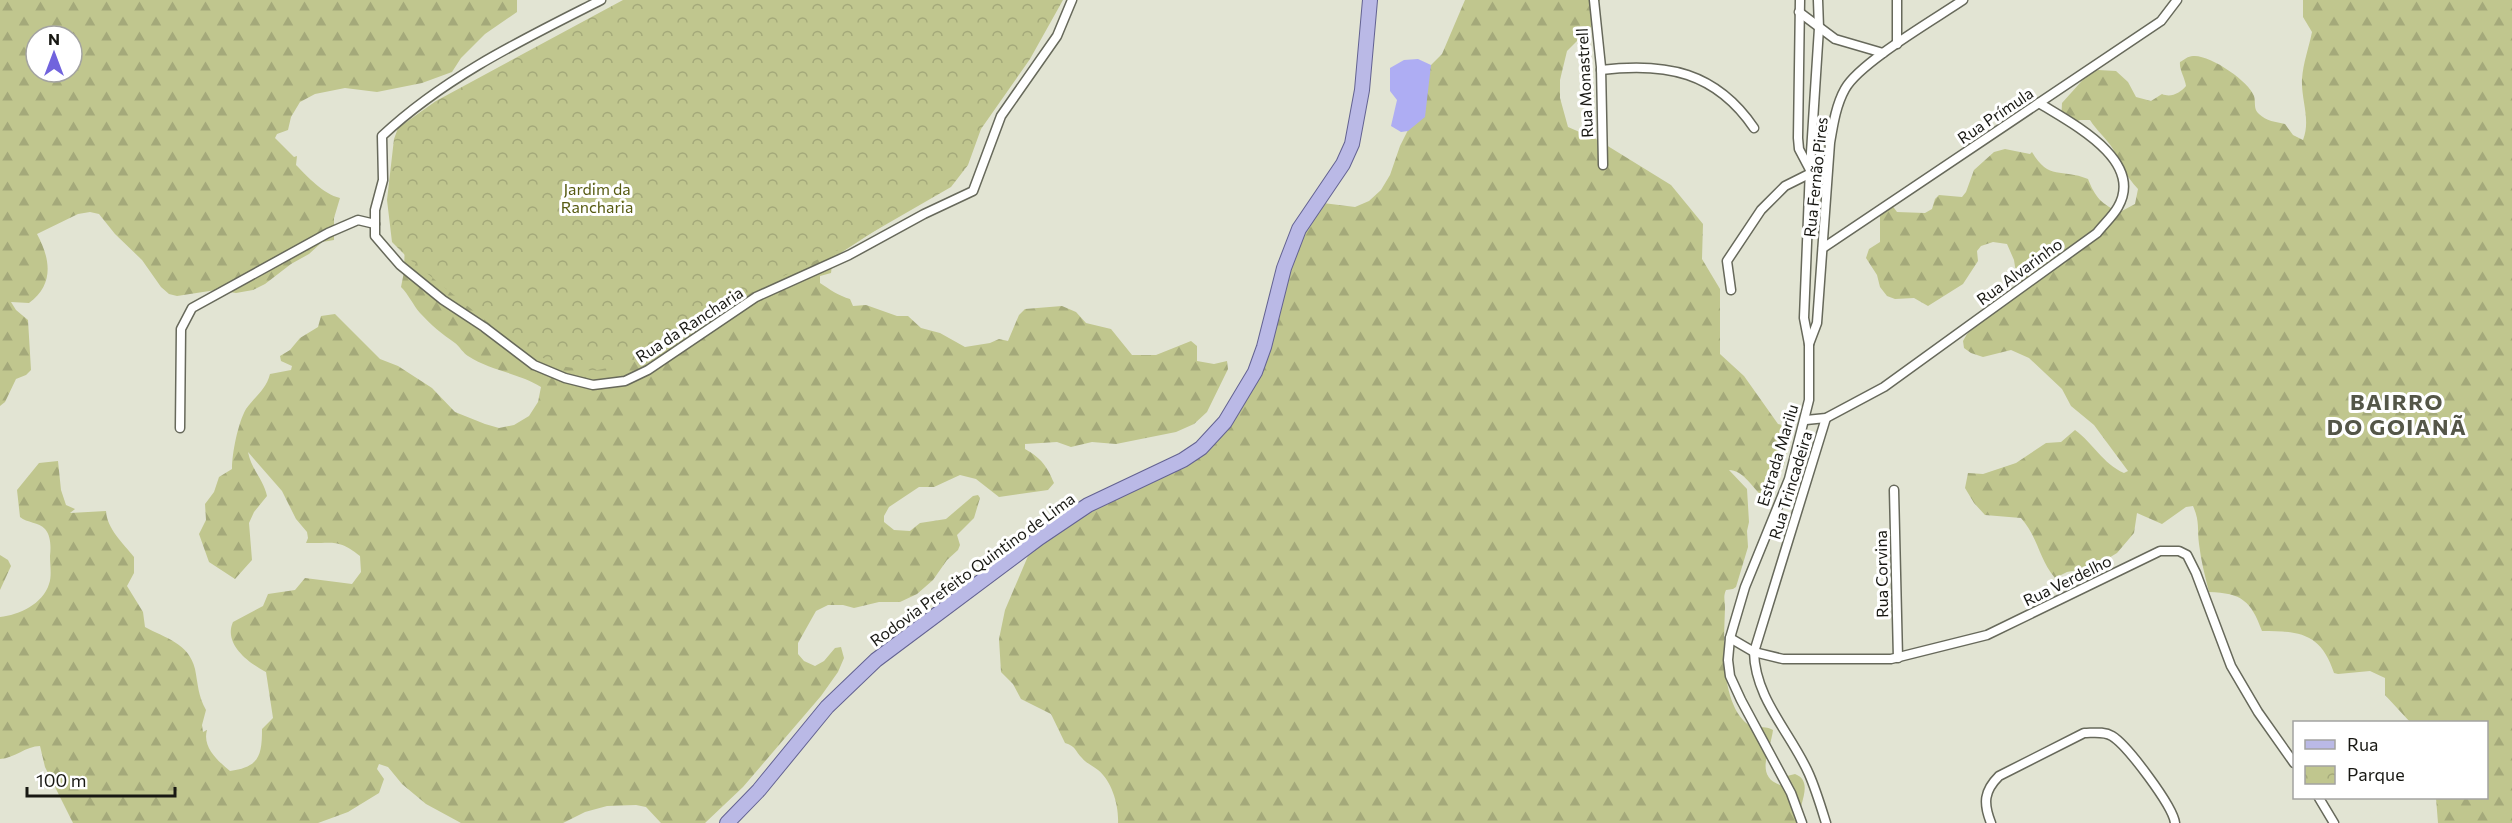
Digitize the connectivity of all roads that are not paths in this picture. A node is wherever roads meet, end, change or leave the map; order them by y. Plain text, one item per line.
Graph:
1 (601, 0) edge
2 (1072, 0) edge
3 (1370, 0) edge
4 (1594, 0) edge
5 (1800, 0) edge
6 (1818, 0) edge
7 (1897, 0) edge
8 (1963, 0) edge
9 (2177, 0) edge
10 (1799, 12) junction
11 (1819, 28) junction
12 (1897, 44) junction
13 (1883, 53) junction
14 (1601, 70) junction
15 (2039, 103) junction
16 (1754, 128) dead end
17 (1603, 165) dead end
18 (1810, 171) junction
19 (375, 224) junction
20 (1823, 248) junction
21 (1731, 290) dead end
22 (1809, 344) junction
23 (1826, 418) junction
24 (1806, 420) junction
25 (180, 428) dead end
26 (1894, 490) dead end
27 (1730, 638) junction
28 (1754, 651) junction
29 (1898, 658) junction
30 (2293, 761) edge
31 (2320, 799) edge
32 (727, 823) edge
33 (1802, 823) edge
34 (1826, 823) edge
35 (1991, 823) edge
36 (2175, 823) edge
37 (2334, 823) edge

1 - 19 street
2 - 19 street, Rua da Rancharia
3 - 32 main road, Rodovia Prefeito Quintino de Lima
4 - 14 street, Rua Monastrell
5 - 10 street
6 - 11 street, Estrada Marilu
7 - 12 street
8 - 12 street, Rua Fernão Pires
9 - 15 street, Rua Prímula
10 - 11 street
10 - 18 street
11 - 13 street
11 - 18 street, Estrada Marilu
12 - 13 street, Rua Fernão Pires
13 - 20 street, Rua Fernão Pires
14 - 16 street
14 - 17 street, Rua Monastrell
15 - 20 street, Rua Prímula
15 - 23 street, Rua Alvarinho
18 - 21 street
18 - 22 street, Estrada Marilu
19 - 25 street
20 - 22 street, Rua Fernão Pires
22 - 24 street, Estrada Marilu
23 - 24 street, Rua Alvarinho
23 - 28 street, Rua Trincadeira
24 - 27 street, Estrada Marilu
26 - 29 street, Rua Corvina
27 - 28 street, Rua Verdelho
27 - 33 street, Estrada Marilu
28 - 29 street, Rua Verdelho
28 - 34 street
29 - 30 street, Rua Verdelho
31 - 37 street
35 - 36 street

